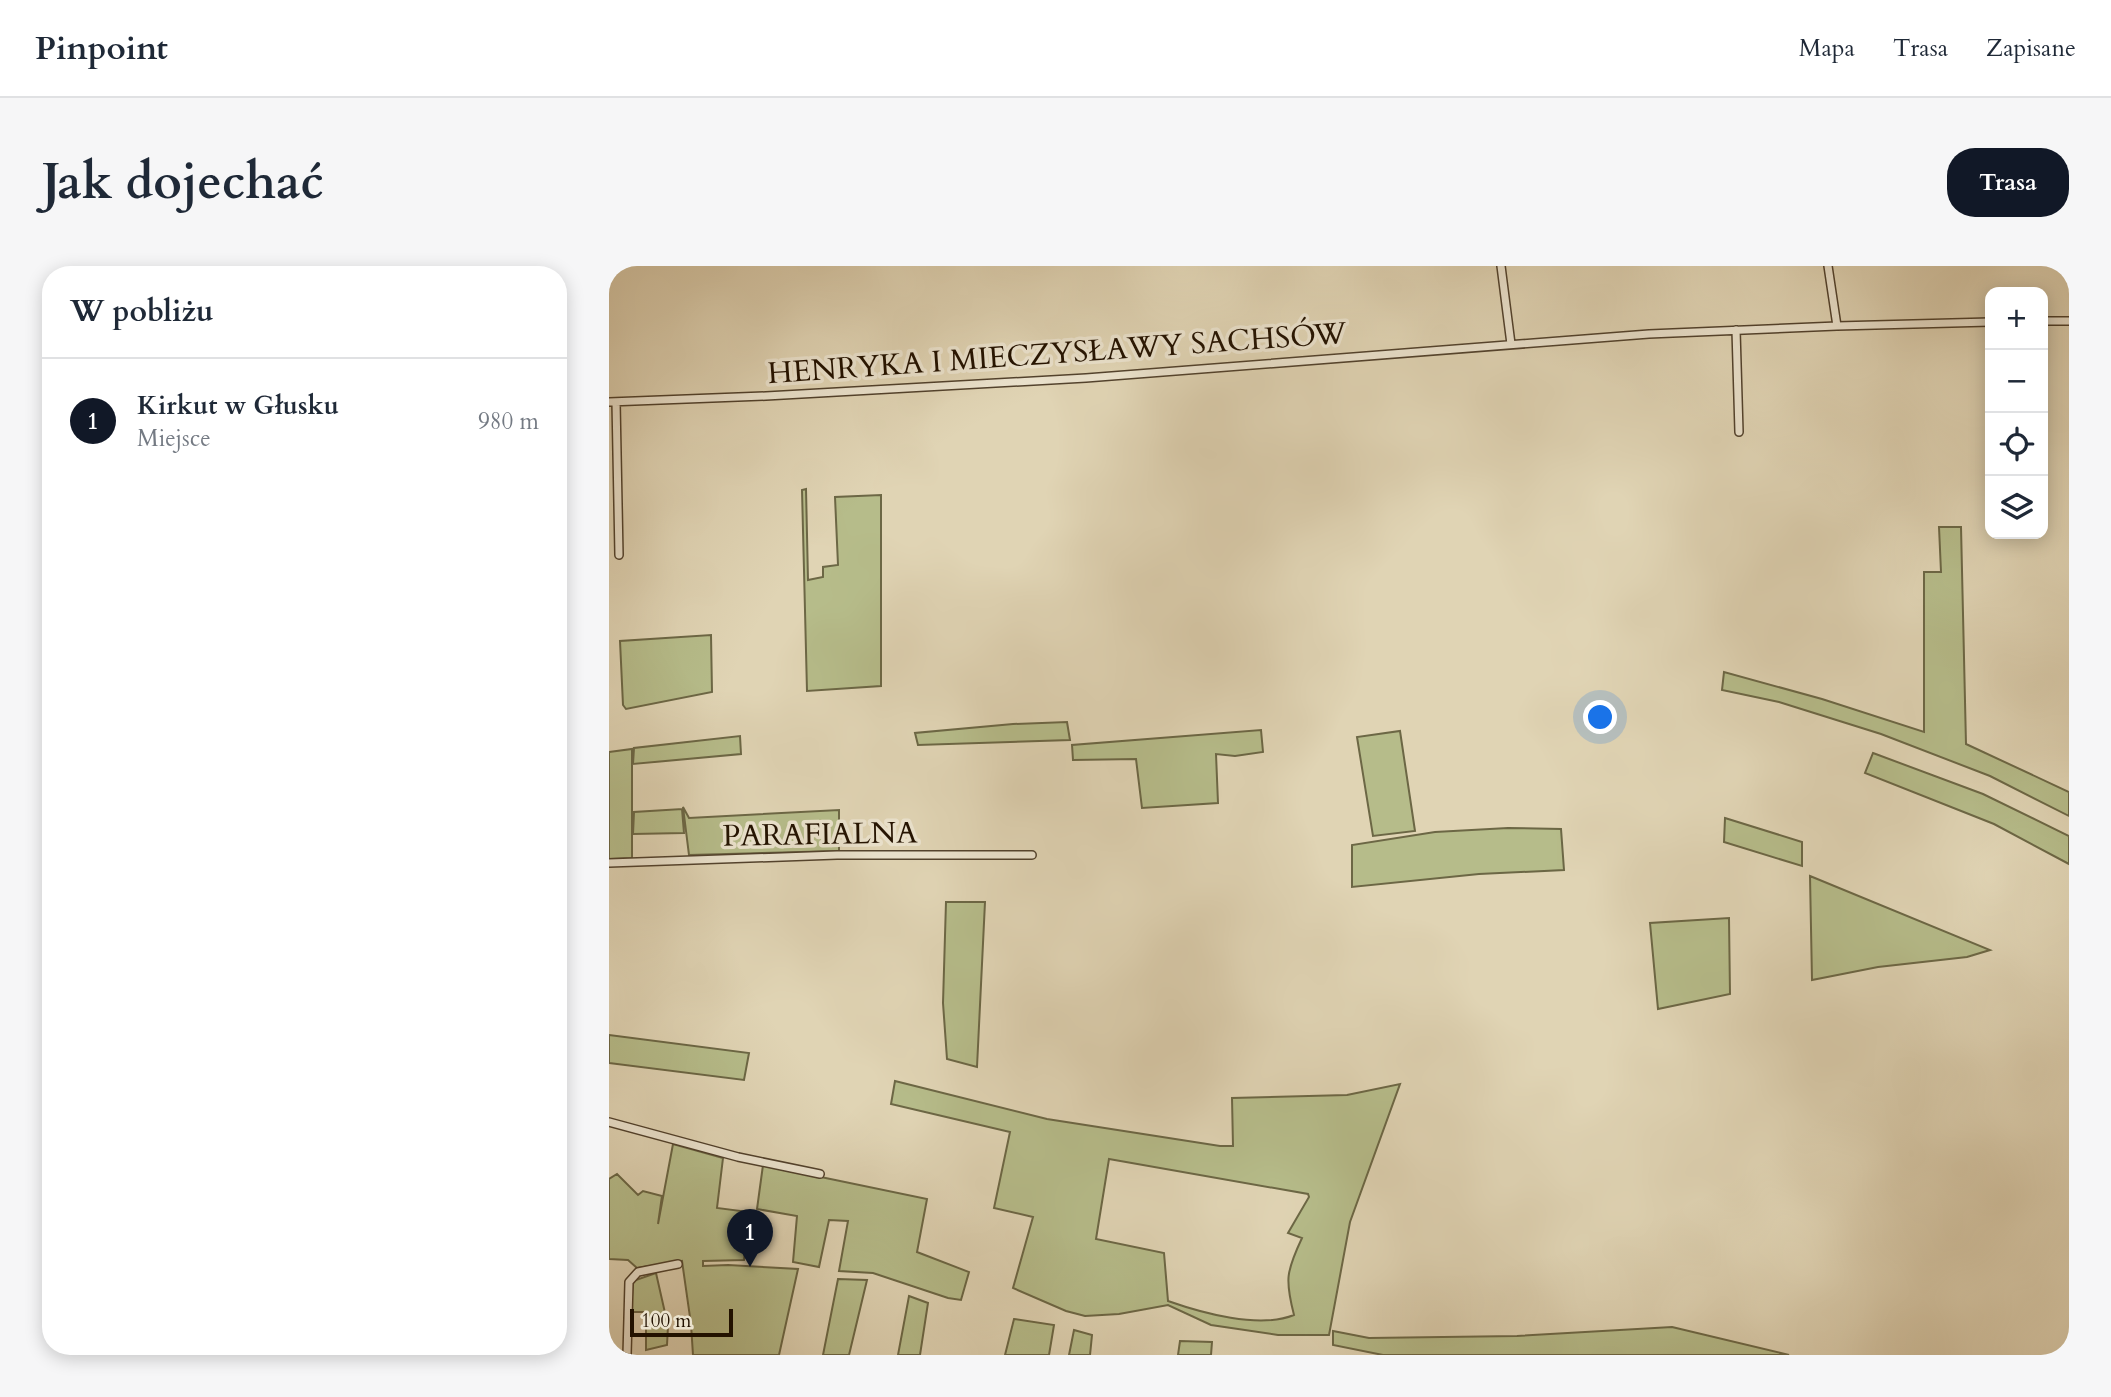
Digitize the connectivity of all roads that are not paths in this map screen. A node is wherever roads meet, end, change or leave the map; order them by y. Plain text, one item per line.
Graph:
1 (1501, 266) edge
2 (1828, 266) edge
3 (2048, 321) edge
4 (2069, 321) edge
5 (1985, 322) edge
6 (1837, 326) junction
7 (1736, 330) junction
8 (1509, 344) junction
9 (612, 402) edge
10 (1739, 432) dead end
11 (619, 555) dead end
12 (1032, 855) dead end
13 (609, 863) edge
14 (609, 1122) edge
15 (820, 1174) dead end
16 (678, 1264) dead end
17 (627, 1355) edge

1 - 8 street
2 - 6 street
3 - 4 street
5 - 6 street, HENRYKA I MIECZYSŁAWY SACHSÓW
6 - 7 street, HENRYKA I MIECZYSŁAWY SACHSÓW
7 - 8 street, HENRYKA I MIECZYSŁAWY SACHSÓW
7 - 10 street
8 - 9 street, HENRYKA I MIECZYSŁAWY SACHSÓW
9 - 11 street
12 - 13 street, PARAFIALNA
14 - 15 street
16 - 17 street

